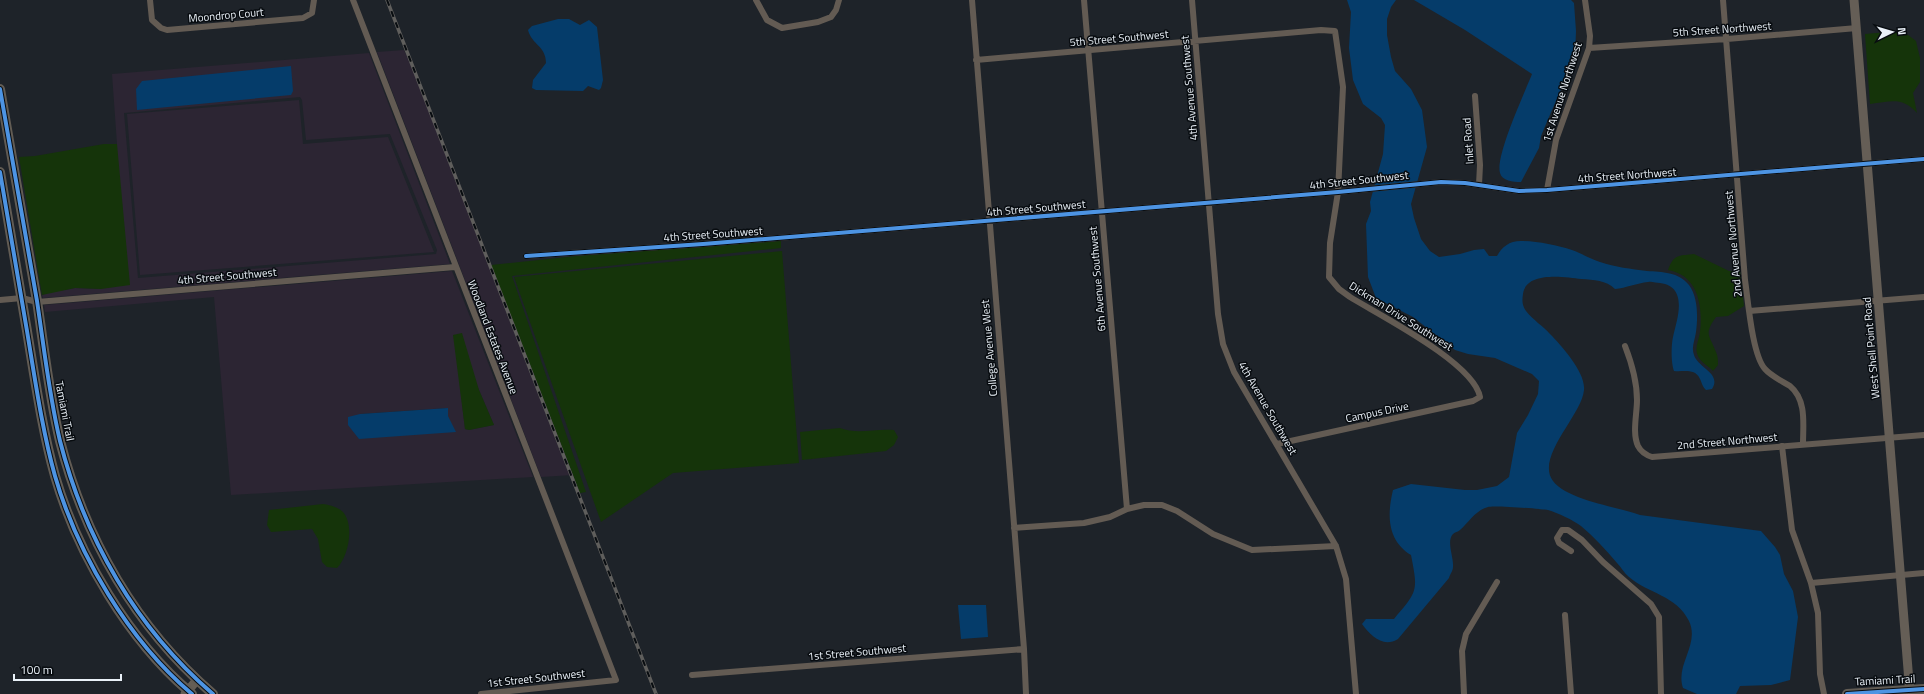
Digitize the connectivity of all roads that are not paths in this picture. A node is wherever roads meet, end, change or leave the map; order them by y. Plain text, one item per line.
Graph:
1 (150, 0) edge
2 (314, 0) edge
3 (353, 0) edge
4 (756, 0) edge
5 (839, 0) edge
6 (972, 0) edge
7 (1084, 0) edge
8 (1192, 0) edge
9 (1585, 0) edge
10 (1723, 0) edge
11 (1854, 0) edge
12 (1857, 28) junction
13 (1335, 31) joint
14 (1727, 40) junction
15 (1195, 42) junction
16 (1589, 48) junction
17 (1088, 50) junction
18 (976, 60) junction
19 (0, 89) edge
20 (1475, 96) dead end
21 (1924, 159) edge
22 (1868, 164) junction
23 (0, 172) edge
24 (1737, 176) junction
25 (1479, 185) junction
26 (1548, 190) junction
27 (1338, 192) junction
28 (1209, 202) junction
29 (1101, 211) junction
30 (989, 220) junction
31 (526, 256) dead end
32 (455, 268) junction
33 (1924, 297) edge
34 (22, 298) junction
35 (0, 300) edge
36 (1880, 301) junction
37 (37, 302) junction
38 (1749, 311) junction
39 (1625, 346) dead end
40 (1480, 397) joint
41 (1924, 435) edge
42 (1891, 438) junction
43 (1278, 444) junction
44 (1803, 444) junction
45 (1782, 446) junction
46 (78, 495) junction
47 (63, 498) junction
48 (1127, 509) junction
49 (1014, 528) junction
50 (1336, 546) junction
51 (1571, 551) dead end
52 (1924, 573) edge
53 (1901, 575) junction
54 (1497, 582) dead end
55 (1811, 583) junction
56 (1565, 615) dead end
57 (1024, 648) junction
58 (692, 675) dead end
59 (197, 680) junction
60 (616, 680) joint
61 (1924, 689) edge
62 (1910, 692) edge
63 (188, 693) edge
64 (495, 693) edge
65 (213, 694) edge
66 (481, 694) edge
67 (1026, 694) edge
68 (1356, 694) edge
69 (1464, 694) edge
70 (1571, 694) edge
71 (1661, 694) edge
72 (1824, 694) edge
73 (1847, 694) edge

1 - 2 street, Moondrop Court
3 - 32 street, Woodland Estates Avenue
4 - 5 street
6 - 18 street, College Avenue West
7 - 17 street, 6th Avenue Southwest
8 - 15 street, 4th Avenue Southwest
9 - 16 street, 1st Avenue Northwest
10 - 14 street, 2nd Avenue Northwest
11 - 12 street, West Shell Point Road
12 - 14 street, 5th Street Northwest
12 - 22 street, West Shell Point Road
13 - 15 street, 5th Street Southwest
13 - 27 street, Dickman Drive Southwest
14 - 16 street, 5th Street Northwest
14 - 24 street, 2nd Avenue Northwest
15 - 17 street, 5th Street Southwest
15 - 28 street, 4th Avenue Southwest
16 - 26 street, 1st Avenue Northwest
17 - 18 street, 5th Street Southwest
17 - 29 street, 6th Avenue Southwest
18 - 30 street, College Avenue West
19 - 37 main road, Tamiami Trail
20 - 25 street, Inlet Road
21 - 22 street, 4th Street Northwest
22 - 24 street, 4th Street Northwest
22 - 36 street, West Shell Point Road
23 - 34 main road
24 - 26 street, 4th Street Northwest
24 - 38 street, 2nd Avenue Northwest
25 - 26 street, 4th Street Southwest
25 - 27 street, 4th Street Southwest
27 - 28 street, 4th Street Southwest
27 - 40 street, Dickman Drive Southwest
28 - 29 street, 4th Street Southwest
28 - 43 street, 4th Avenue Southwest
29 - 30 street, 4th Street Southwest
29 - 48 street, 6th Avenue Southwest
30 - 31 street, 4th Street Southwest
30 - 49 street, College Avenue West
32 - 37 street, 4th Street Southwest
32 - 60 street, Woodland Estates Avenue
33 - 36 street
34 - 35 street, 4th Street Southwest
34 - 37 street, 4th Street Southwest
34 - 47 main road
36 - 38 street
36 - 42 street, West Shell Point Road
37 - 46 main road, Tamiami Trail
38 - 44 street, 2nd Avenue Northwest
39 - 45 street, 2nd Street Northwest
40 - 43 street, Campus Drive
41 - 42 street, 2nd Street Northwest
42 - 44 street, 2nd Street Northwest
42 - 53 street, West Shell Point Road
43 - 50 street, 4th Avenue Southwest
44 - 45 street, 2nd Street Northwest
45 - 55 street
46 - 47 street
46 - 59 main road, Tamiami Trail
47 - 63 main road
48 - 49 street
48 - 50 street
49 - 57 street, College Avenue West
50 - 68 street, 4th Avenue Southwest
51 - 71 street
52 - 53 street
53 - 55 street
53 - 62 street, West Shell Point Road
54 - 69 street
55 - 72 street
56 - 70 street
57 - 58 street, 1st Street Southwest
57 - 67 street, College Avenue West
59 - 63 street
59 - 65 main road, Tamiami Trail
60 - 64 street, 1st Street Southwest
61 - 62 main road, Tamiami Trail
62 - 73 main road, Tamiami Trail
64 - 66 street, 1st Street Southwest

